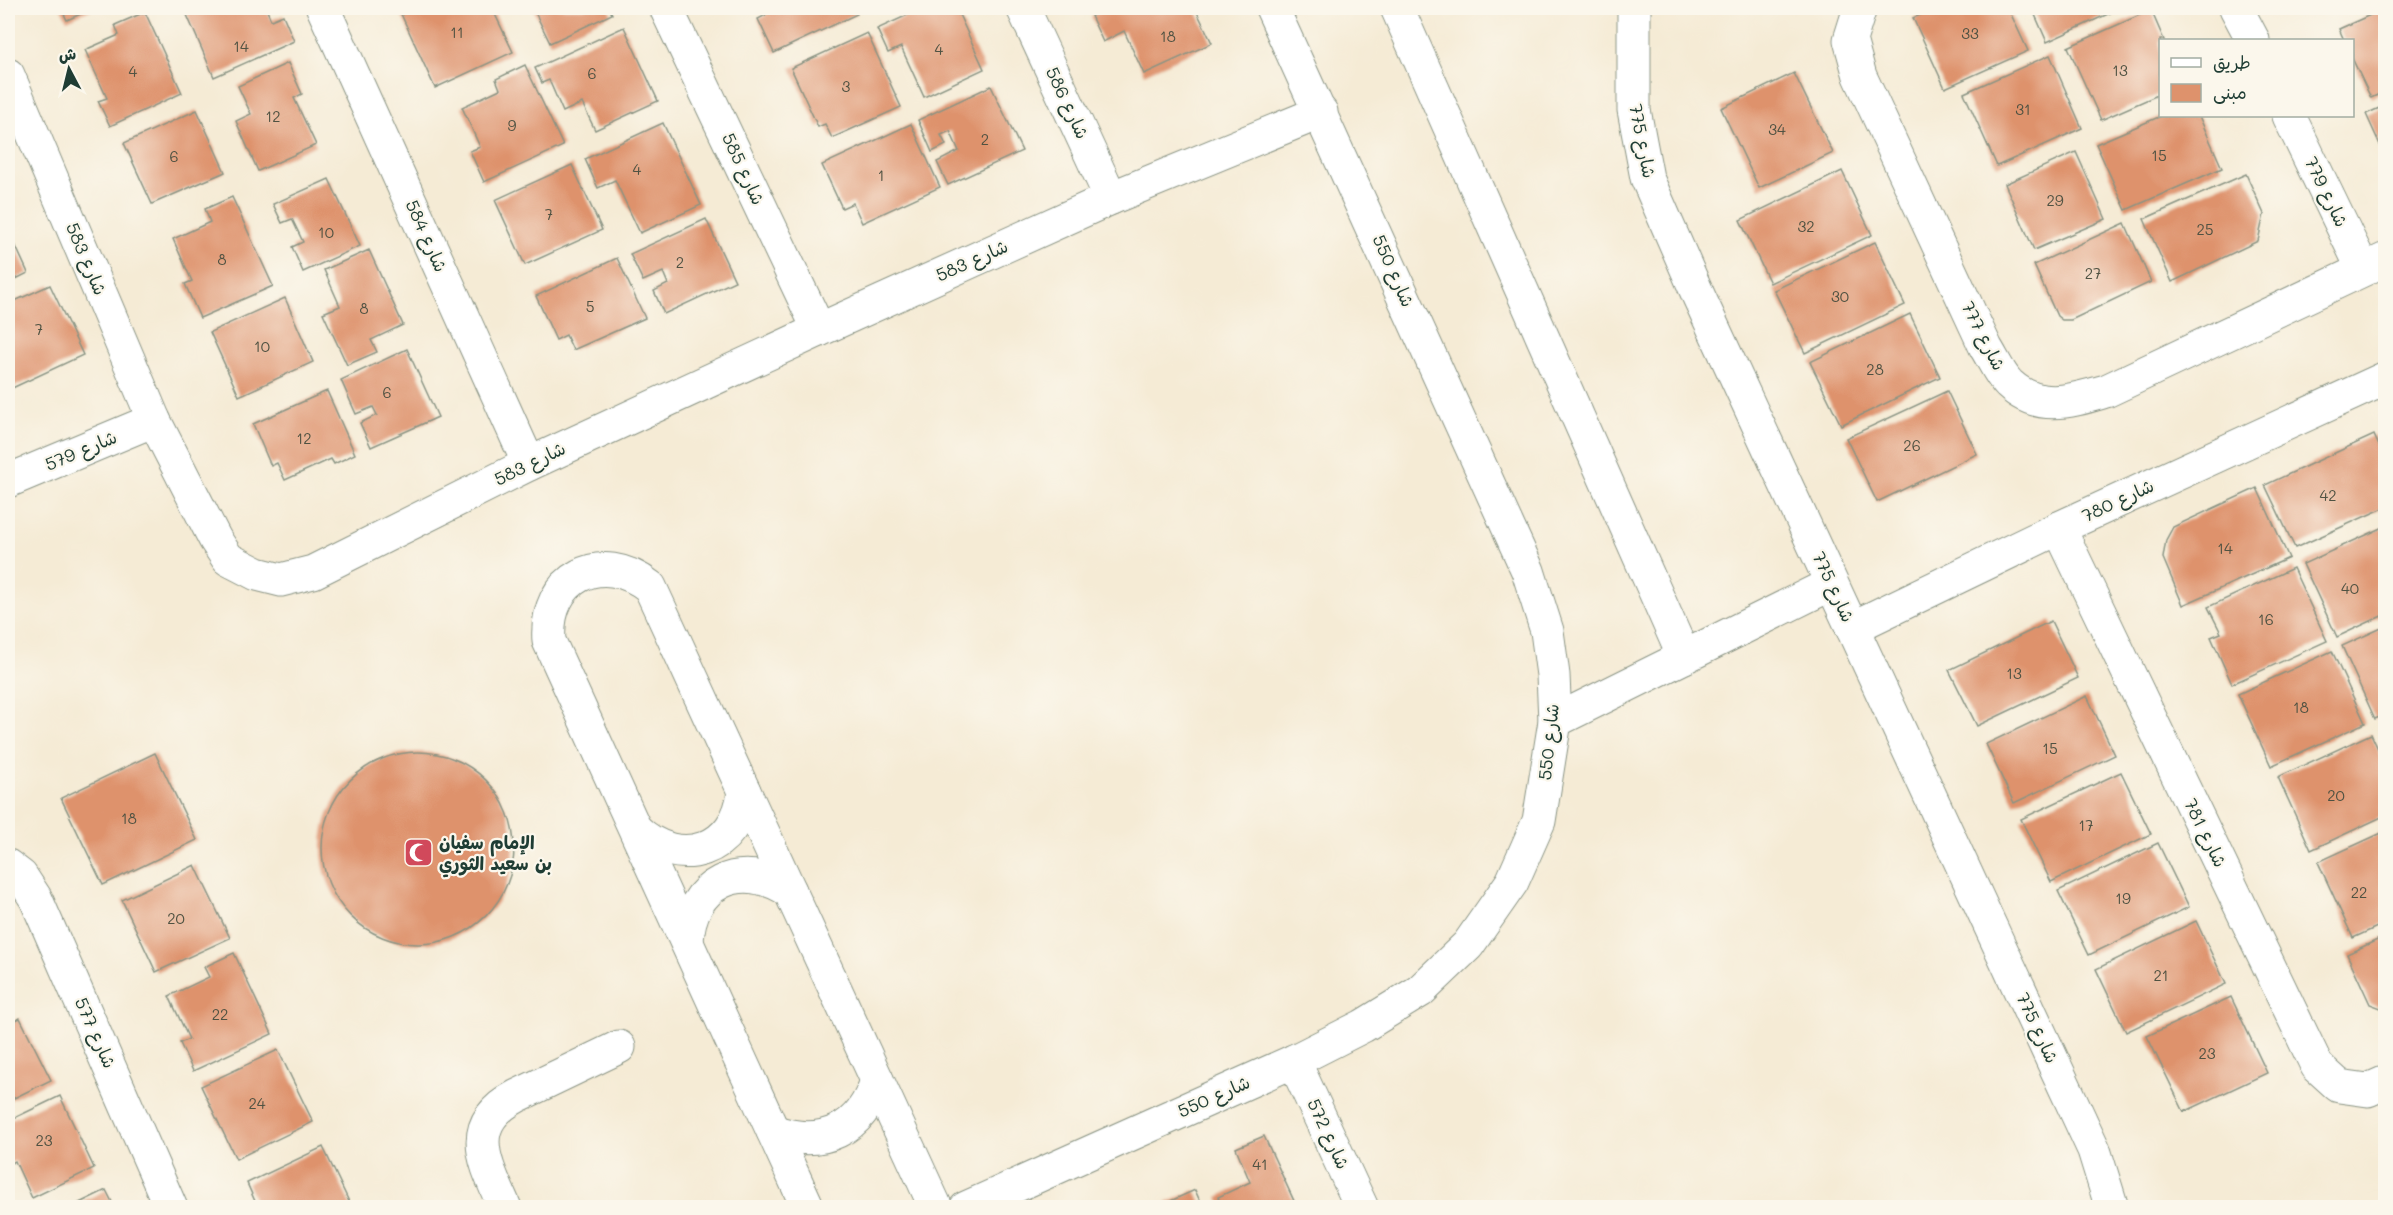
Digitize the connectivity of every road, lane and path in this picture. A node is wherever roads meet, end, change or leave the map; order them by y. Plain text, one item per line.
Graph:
1 (323, 8) edge
2 (666, 8) edge
3 (1023, 8) edge
4 (1272, 8) edge
5 (1397, 8) edge
6 (1634, 8) edge
7 (1860, 8) edge
8 (2236, 8) edge
9 (2252, 39) edge
10 (8, 75) edge
11 (1321, 112) junction
12 (2290, 117) edge
13 (1111, 198) junction
14 (2374, 264) edge
15 (819, 330) junction
16 (2385, 378) edge
17 (154, 420) junction
18 (529, 464) junction
19 (8, 481) edge
20 (2059, 528) junction
21 (1832, 584) junction
22 (1852, 628) junction
23 (1684, 657) junction
24 (1555, 721) junction
25 (744, 791) junction
26 (636, 830) junction
27 (8, 866) edge
28 (790, 891) junction
29 (687, 942) junction
30 (619, 1047) dead end
31 (1294, 1061) junction
32 (877, 1080) junction
33 (2385, 1083) edge
34 (773, 1131) junction
35 (2094, 1150) junction
36 (171, 1208) edge
37 (505, 1208) edge
38 (808, 1208) edge
39 (936, 1208) edge
40 (966, 1208) edge
41 (1362, 1208) edge
42 (2112, 1208) edge
43 (2133, 1208) edge

1 - 18 street, شارع 584
2 - 15 street, شارع 585
3 - 13 street, شارع 586
4 - 11 street, شارع 550
5 - 23 street
6 - 21 street, شارع 775
7 - 14 street, شارع 777
8 - 9 street
10 - 17 street, شارع 583
11 - 13 street, شارع 583
11 - 24 street, شارع 550
12 - 14 street, شارع 779
13 - 15 street, شارع 583
15 - 18 street, شارع 583
16 - 20 street, شارع 780
17 - 18 street, شارع 583
17 - 19 street, شارع 579
20 - 22 street, شارع 780
20 - 33 street, شارع 781
21 - 22 street, شارع 775
21 - 23 street
22 - 35 street, شارع 775
23 - 24 street
24 - 31 street, شارع 550
25 - 26 street
25 - 26 street
25 - 28 street
26 - 29 street
27 - 36 street, شارع 577
28 - 29 street
28 - 32 street
29 - 34 street
30 - 37 street
31 - 40 street, شارع 550
31 - 41 street, شارع 572
32 - 34 street
32 - 39 street
34 - 38 street
35 - 42 street, شارع 775
35 - 43 street, شارع 775

